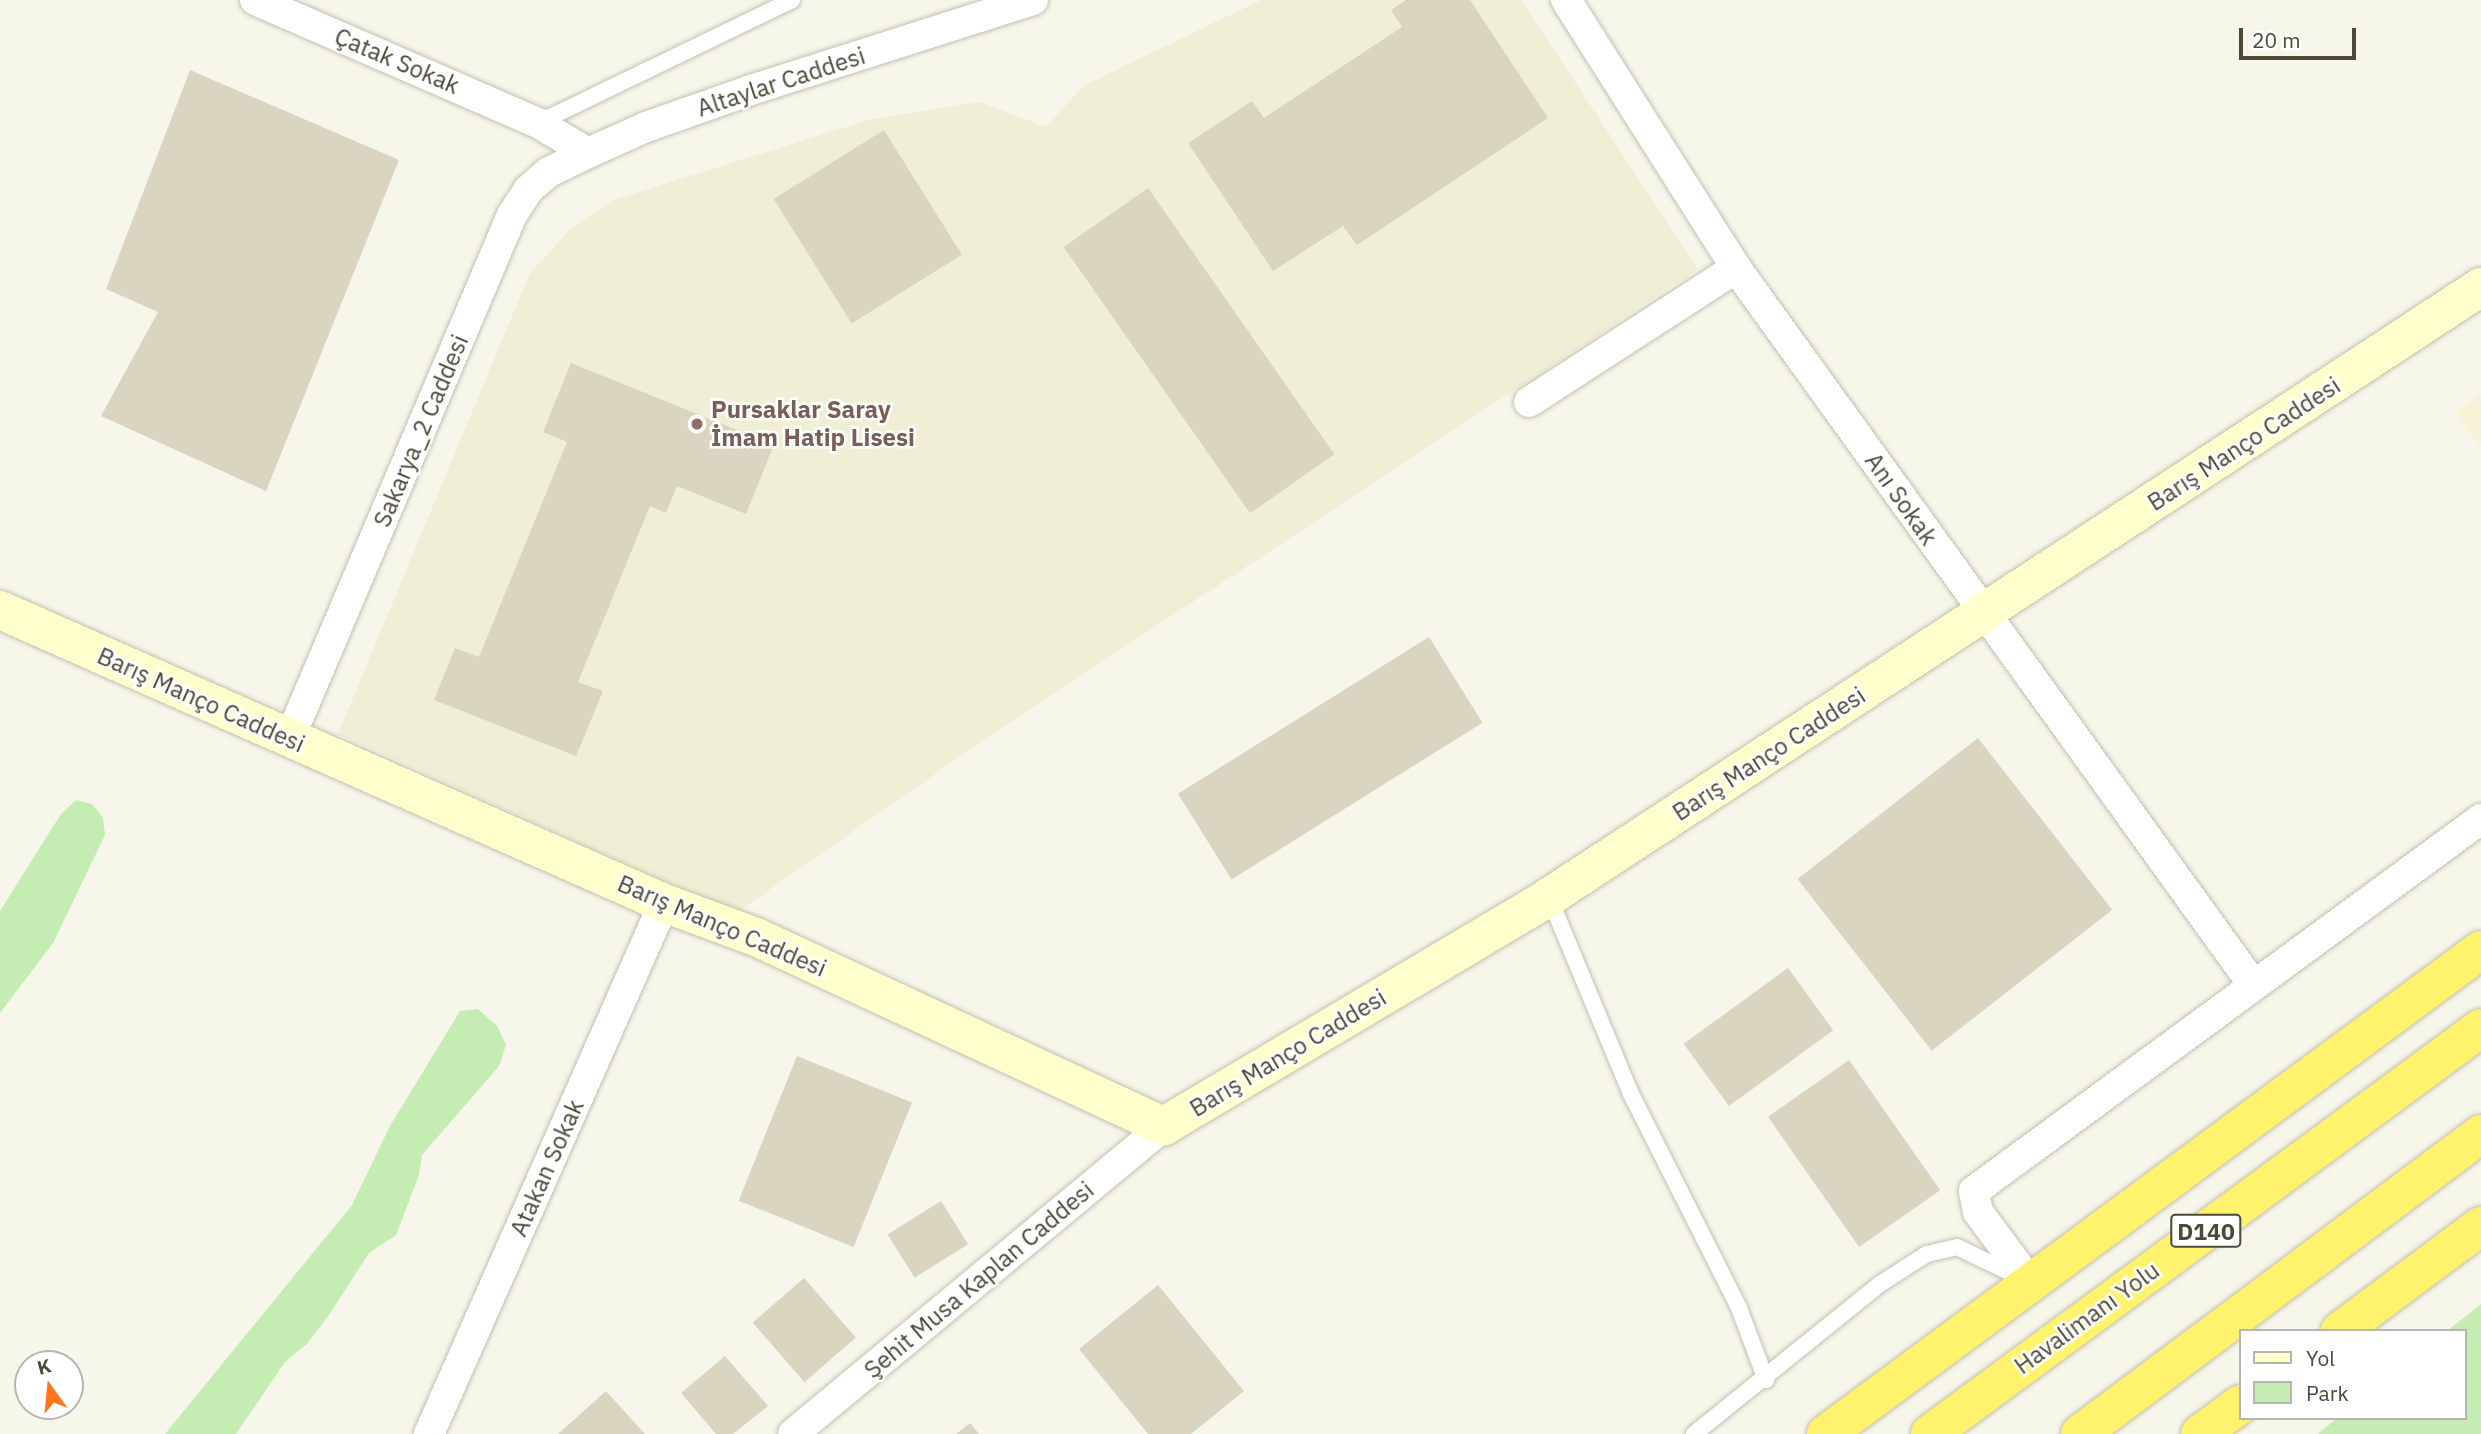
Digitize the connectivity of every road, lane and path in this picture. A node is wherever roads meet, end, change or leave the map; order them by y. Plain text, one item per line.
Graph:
1 (255, 0) edge
2 (792, 0) edge
3 (1033, 0) edge
4 (1566, 0) edge
5 (538, 122) junction
6 (589, 153) junction
7 (1737, 268) junction
8 (2481, 287) edge
9 (1529, 402) dead end
10 (0, 610) edge
11 (1983, 615) junction
12 (289, 740) junction
13 (2481, 819) edge
14 (1549, 897) junction
15 (664, 903) junction
16 (2481, 950) edge
17 (2254, 986) junction
18 (2481, 1028) edge
19 (1164, 1126) junction
20 (2481, 1134) edge
21 (2481, 1226) edge
22 (2030, 1282) junction
23 (2343, 1329) edge
24 (1766, 1380) junction
25 (2240, 1405) edge
26 (429, 1434) edge
27 (793, 1434) edge
28 (1693, 1434) edge
29 (1826, 1434) edge
30 (1930, 1434) edge
31 (2080, 1434) edge
32 (2200, 1434) edge

1 - 5 street, Çatak Sokak
2 - 5 lane
3 - 6 street, Altaylar Caddesi
4 - 7 street, Anı Sokak
5 - 6 street
6 - 12 street, Sakarya_2 Caddesi
7 - 9 street
7 - 11 street, Anı Sokak
8 - 11 street, Barış Manço Caddesi
10 - 12 street, Barış Manço Caddesi
11 - 14 street, Barış Manço Caddesi
11 - 17 street, Anı Sokak
12 - 15 street, Barış Manço Caddesi
13 - 17 street
14 - 19 street, Barış Manço Caddesi
14 - 24 lane
15 - 19 street, Barış Manço Caddesi
15 - 26 street, Atakan Sokak
16 - 22 highway
17 - 22 street
18 - 30 highway, Havalimanı Yolu / D140
19 - 27 street, Şehit Musa Kaplan Caddesi
20 - 31 highway
21 - 23 highway
22 - 24 lane
22 - 29 highway
24 - 28 lane
25 - 32 highway

